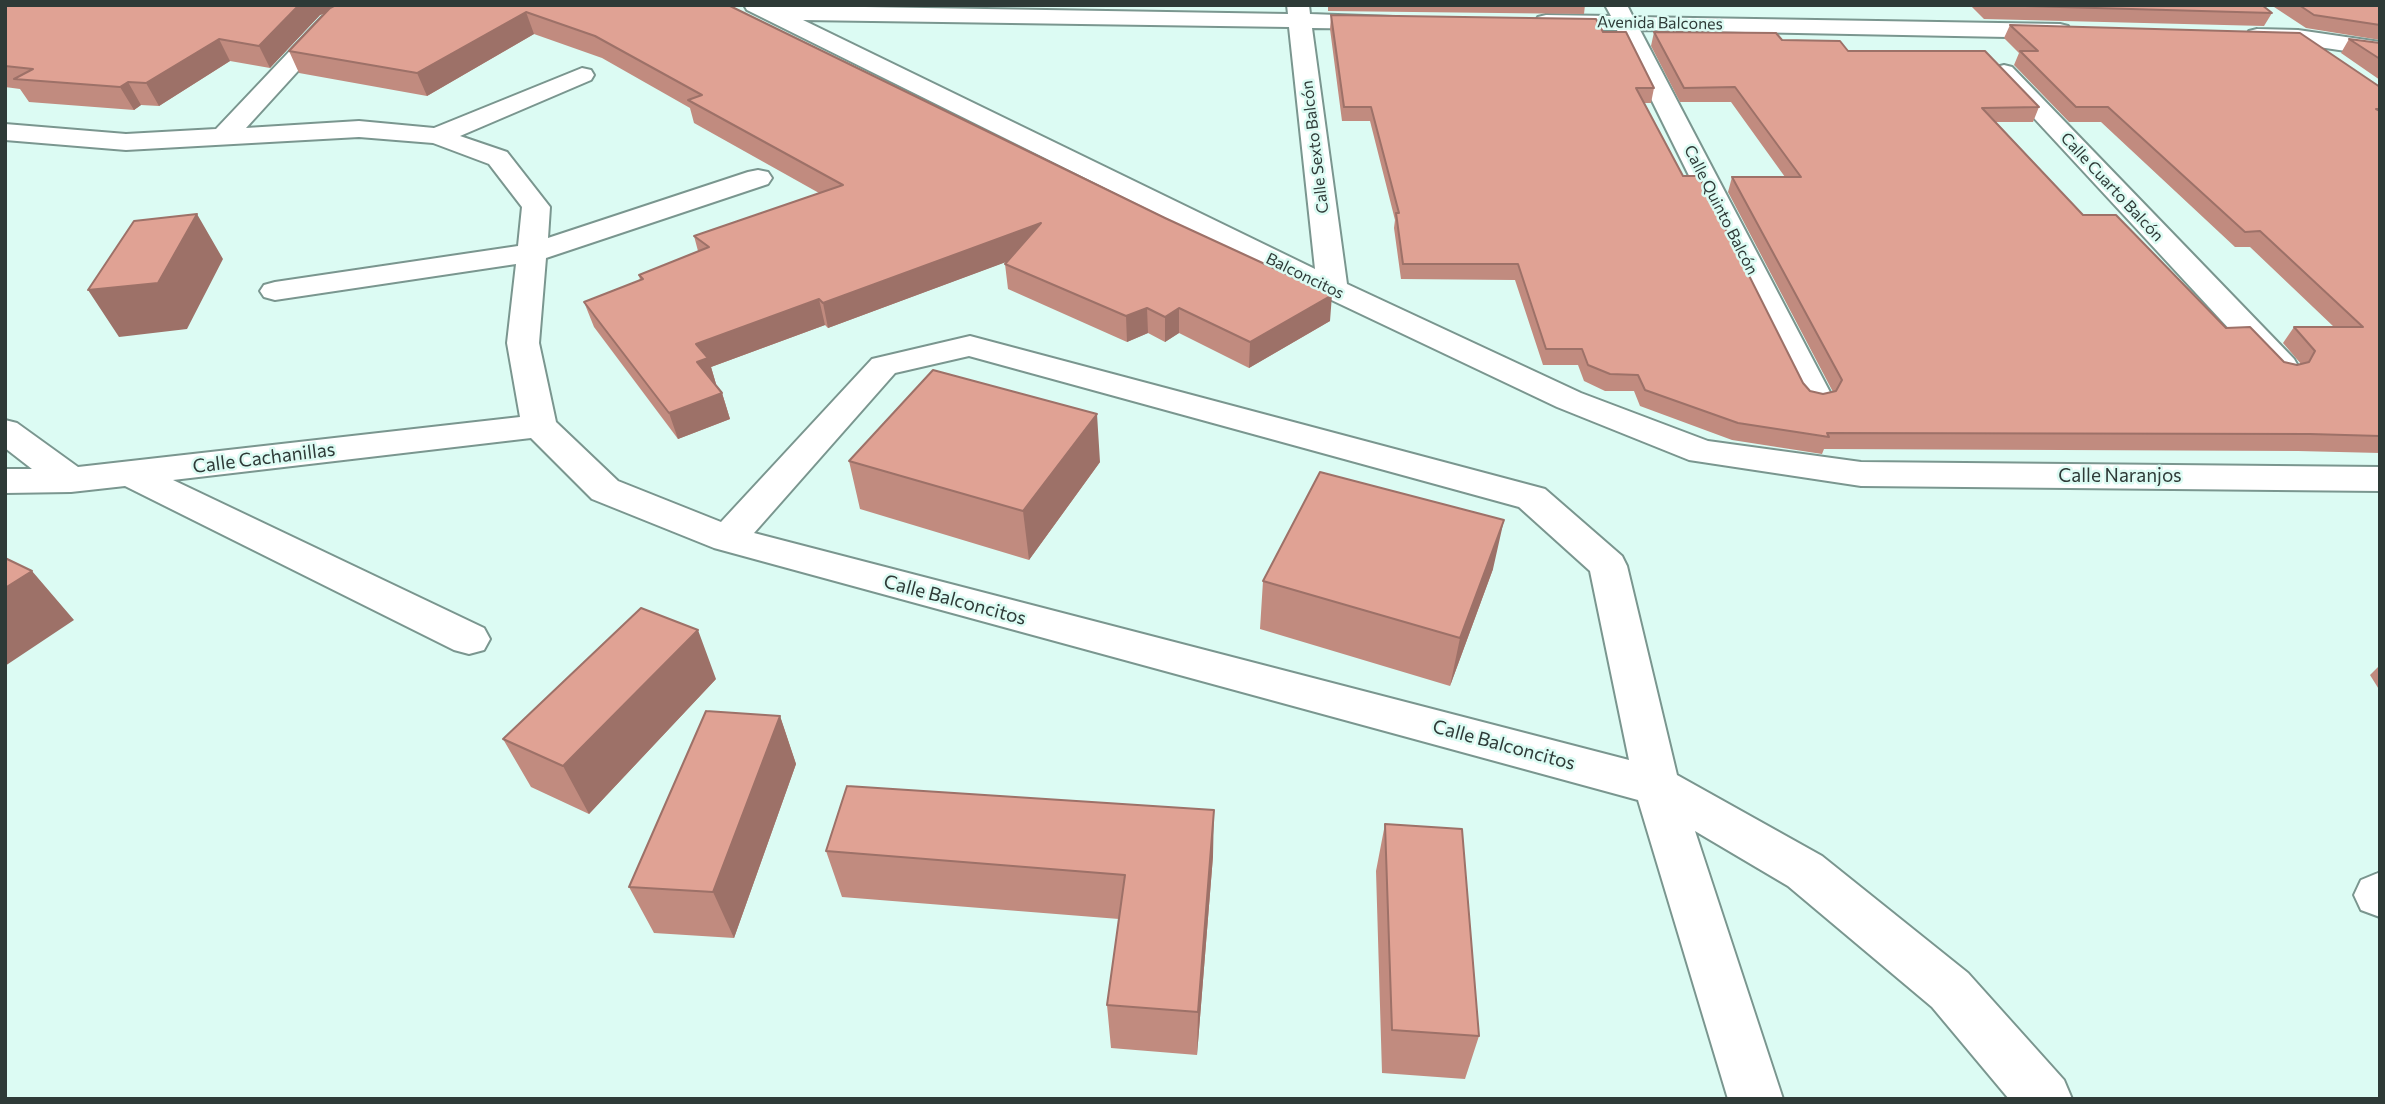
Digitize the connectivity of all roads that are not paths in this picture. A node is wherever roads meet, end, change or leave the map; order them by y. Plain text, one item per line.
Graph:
1 (374, 5) edge
2 (1939, 5) edge
3 (763, 9) edge
4 (1299, 13) edge
5 (2264, 13) edge
6 (1622, 14) edge
7 (1409, 22) edge
8 (1518, 22) edge
9 (1962, 28) junction
10 (2088, 32) edge
11 (2242, 36) edge
12 (2298, 37) junction
13 (2380, 49) edge
14 (2339, 66) edge
15 (582, 75) dead end
16 (5, 132) edge
17 (437, 136) junction
18 (223, 137) junction
19 (758, 178) dead end
20 (532, 253) junction
21 (1332, 289) junction
22 (275, 291) dead end
23 (2285, 369) edge
24 (1816, 398) edge
25 (539, 426) junction
26 (5, 431) edge
27 (129, 473) junction
28 (1861, 474) joint
29 (2380, 479) edge
30 (71, 480) junction
31 (5, 481) edge
32 (727, 539) junction
33 (469, 639) dead end
34 (1657, 786) junction
35 (1756, 1099) edge
36 (2045, 1099) edge

1 - 18 street
2 - 9 street, Calle Cuarto Balcón
3 - 4 street
3 - 21 street, Balconcitos
4 - 7 street
4 - 21 street, Calle Sexto Balcón
5 - 12 street
6 - 8 street, Avenida Balcones
6 - 9 street, Avenida Balcones
6 - 24 street, Calle Quinto Balcón
9 - 10 street, Avenida Balcones
9 - 23 street, Calle Cuarto Balcón
11 - 12 street
12 - 13 street
12 - 14 street
15 - 17 street
16 - 18 street
17 - 18 street
17 - 20 street
19 - 20 street
20 - 22 street
20 - 25 street
21 - 28 street, Balconcitos
25 - 27 street, Calle Cachanillas
25 - 32 street, Calle Balconcitos
26 - 30 street
27 - 30 street, Calle Cachanillas
27 - 33 street
28 - 29 street, Calle Naranjos
30 - 31 street, Calle Cachanillas
32 - 34 street, Calle Balconcitos
32 - 34 street
34 - 35 street
34 - 36 street, Calle Balconcitos

